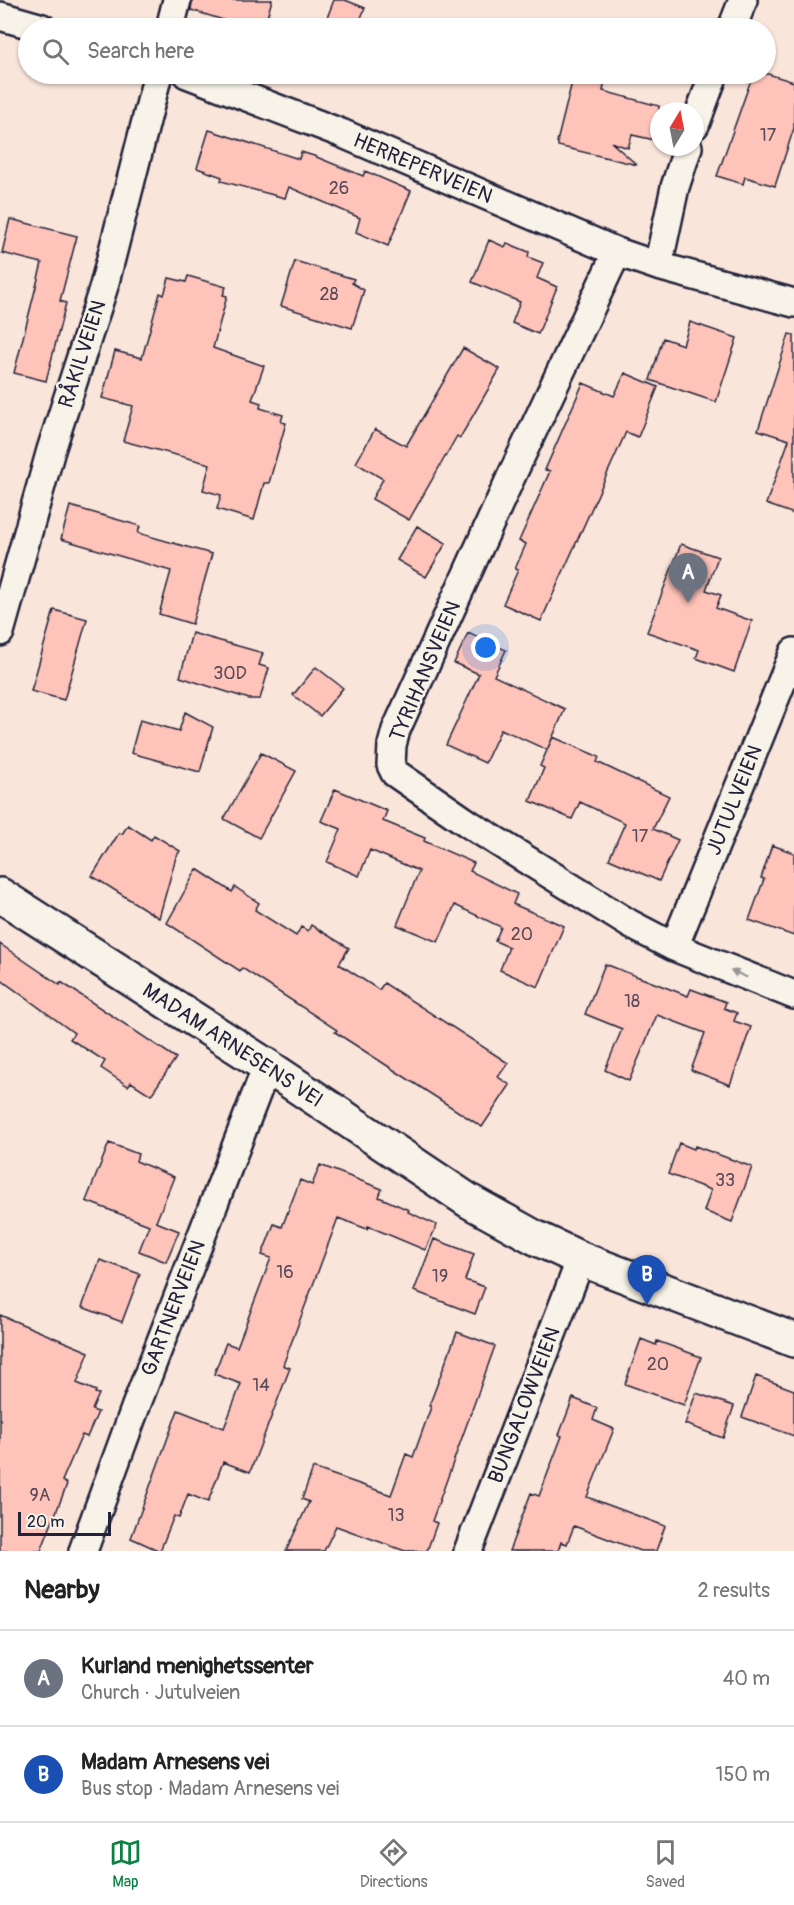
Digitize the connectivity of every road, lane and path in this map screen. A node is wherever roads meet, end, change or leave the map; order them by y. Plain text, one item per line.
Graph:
1 (177, 0) edge
2 (743, 0) edge
3 (0, 16) edge
4 (172, 18) edge
5 (736, 18) edge
6 (18, 21) edge
7 (155, 84) edge
8 (214, 84) edge
9 (710, 84) edge
10 (704, 102) edge
11 (685, 156) edge
12 (617, 252) junction
13 (657, 266) junction
14 (794, 303) edge
15 (0, 632) edge
16 (793, 658) edge
17 (0, 895) edge
18 (674, 947) junction
19 (794, 995) edge
20 (267, 1066) junction
21 (581, 1259) junction
22 (794, 1340) edge
23 (82, 1551) edge
24 (468, 1551) edge

1 - 4 street
2 - 5 street
3 - 6 street
7 - 15 street, RÅKILVEIEN
8 - 12 street, HERREPERVEIEN
9 - 10 street
11 - 13 street
12 - 13 street, HERREPERVEIEN
12 - 18 street, TYRIHANSVEIEN
13 - 14 street, HERREPERVEIEN
16 - 18 street, JUTULVEIEN
17 - 20 street, MADAM ARNESENS VEI
19 -> 18 street, TYRIHANSVEIEN
20 - 21 street, MADAM ARNESENS VEI
20 - 23 street, GARTNERVEIEN
21 - 22 street, MADAM ARNESENS VEI
21 - 24 street, BUNGALOWVEIEN

